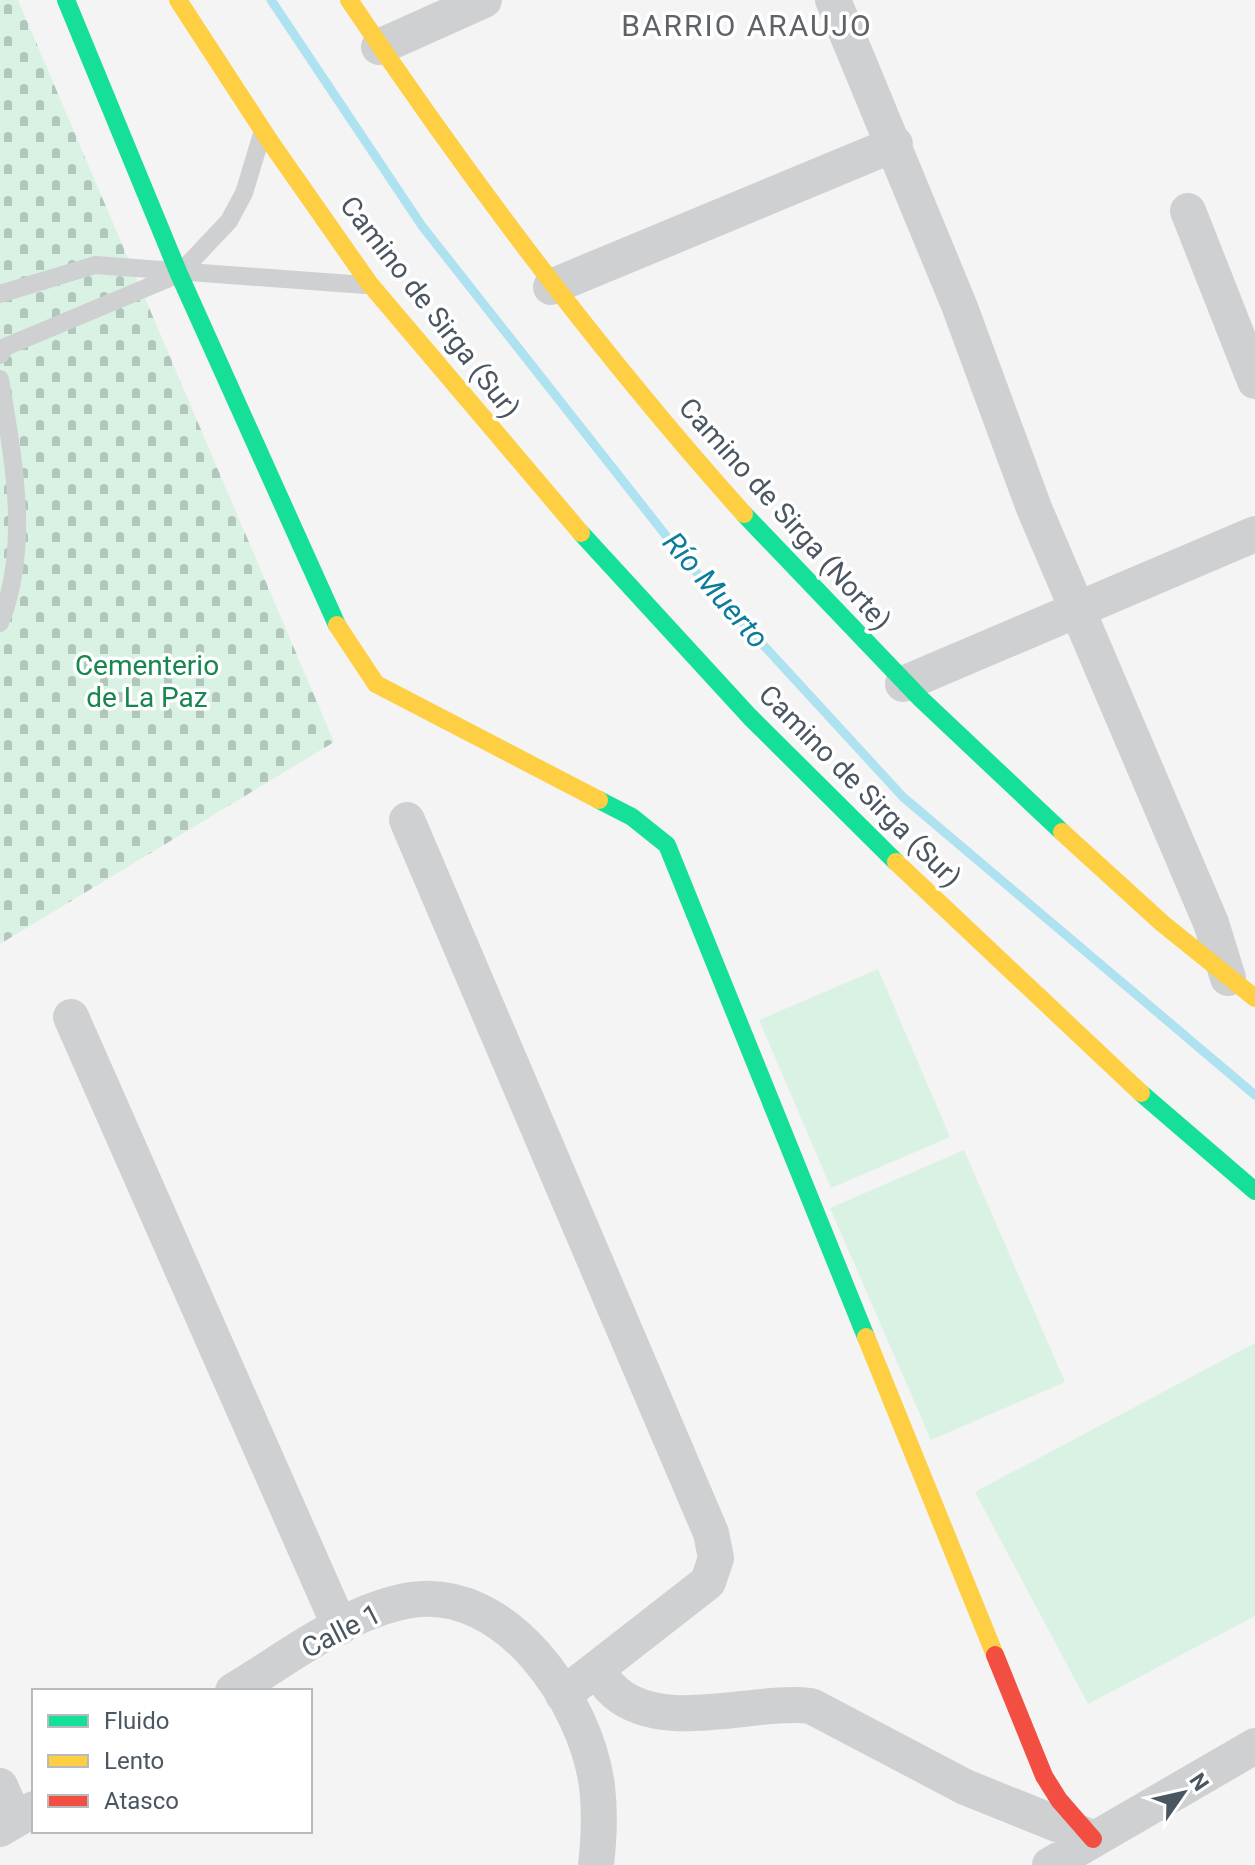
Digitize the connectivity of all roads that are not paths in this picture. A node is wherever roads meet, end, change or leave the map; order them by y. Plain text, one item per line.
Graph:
1 (66, 0) edge
2 (178, 0) edge
3 (349, 0) edge
4 (484, 0) edge
5 (833, 0) edge
6 (379, 47) junction
7 (262, 133) junction
8 (895, 144) junction
9 (1188, 211) dead end
10 (179, 274) junction
11 (372, 286) junction
12 (551, 287) junction
13 (0, 294) edge
14 (0, 355) edge
15 (0, 379) edge
16 (1255, 381) edge
17 (1255, 534) edge
18 (1078, 610) junction
19 (0, 623) edge
20 (903, 684) junction
21 (407, 820) dead end
22 (1241, 988) edge
23 (71, 1017) dead end
24 (1255, 1191) edge
25 (340, 1627) junction
26 (595, 1670) junction
27 (236, 1689) edge
28 (563, 1695) junction
29 (1255, 1746) edge
30 (0, 1786) edge
31 (16, 1819) edge
32 (1093, 1839) junction
33 (596, 1865) edge
34 (1050, 1865) edge

1 - 10 main road
2 - 7 main road, Camino de Sirga (Sur)
3 - 6 main road, Camino de Sirga (Norte)
4 - 6 street
5 - 8 street
6 - 12 main road, Camino de Sirga (Norte)
7 - 10 lane
7 - 11 main road, Camino de Sirga (Sur)
8 - 12 street
8 - 18 street
9 - 16 street
10 - 11 lane
10 - 13 lane
10 - 14 lane
10 - 32 main road
11 - 24 main road, Camino de Sirga (Sur)
12 - 20 main road, Camino de Sirga (Norte)
15 - 19 lane
17 - 18 street
18 - 20 street
18 - 22 street
20 - 22 main road, Camino de Sirga (Norte)
21 - 26 street
23 - 25 street
25 - 27 street, Calle 1
25 - 28 street, Calle 1
26 - 28 street
26 - 32 street
28 - 33 street, Calle 1
29 - 32 street
30 - 31 street
32 - 34 street

